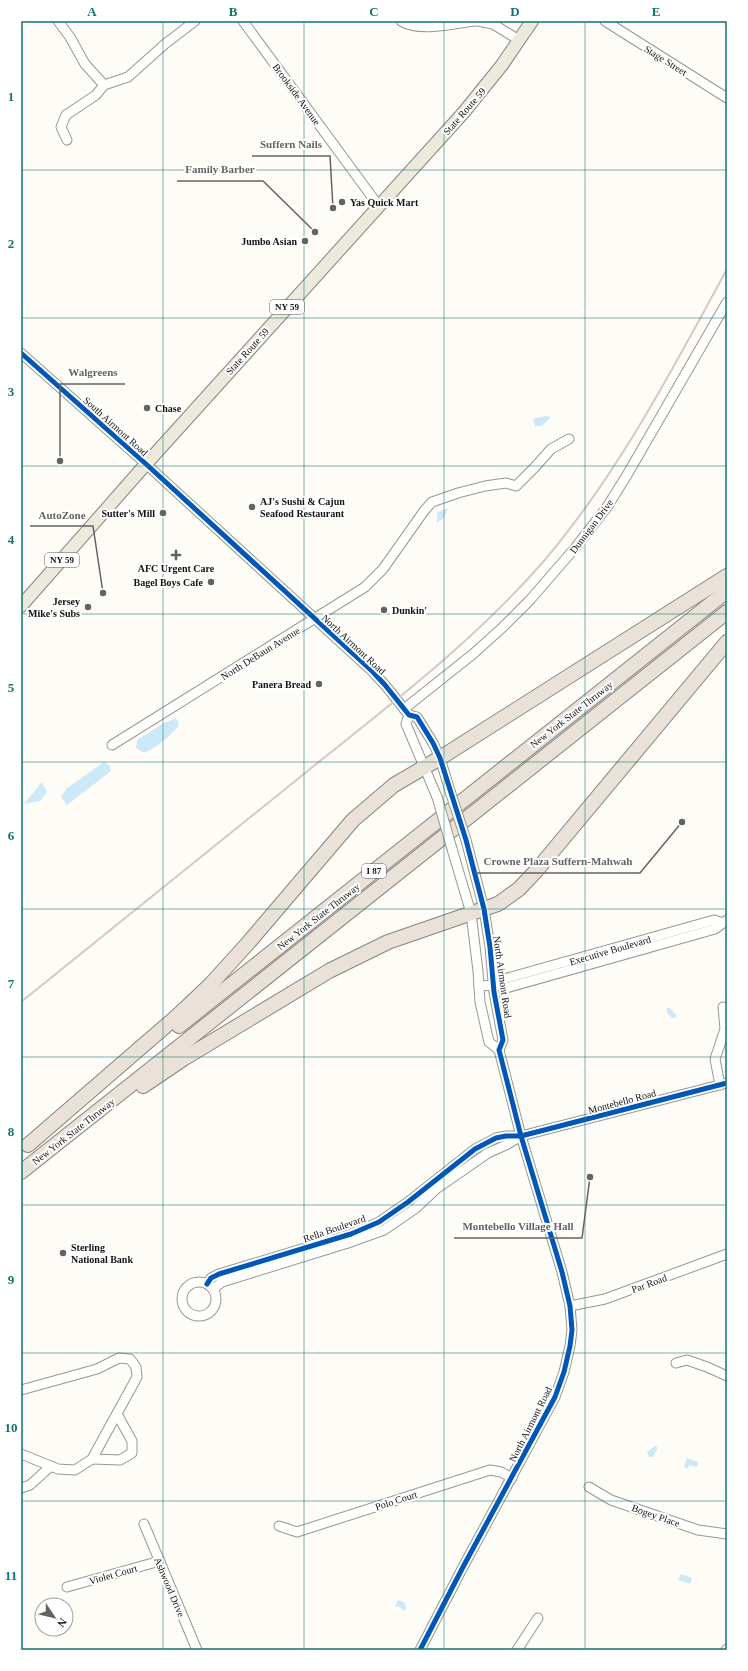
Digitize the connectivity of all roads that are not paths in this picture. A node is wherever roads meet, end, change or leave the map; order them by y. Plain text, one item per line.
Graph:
1 (58, 21) edge
2 (195, 21) edge
3 (243, 21) edge
4 (401, 21) edge
5 (477, 21) edge
6 (532, 21) edge
7 (605, 21) edge
8 (456, 22) edge
9 (519, 40) junction
10 (104, 85) junction
11 (727, 98) edge
12 (67, 140) dead end
13 (378, 205) junction
14 (727, 302) edge
15 (21, 353) edge
16 (569, 439) dead end
17 (146, 464) junction
18 (727, 576) edge
19 (727, 591) edge
20 (21, 606) edge
21 (727, 612) edge
22 (314, 619) junction
23 (727, 642) edge
24 (407, 712) junction
25 (112, 745) dead end
26 (440, 758) junction
27 (425, 766) junction
28 (478, 911) junction
29 (725, 921) edge
30 (479, 986) junction
31 (496, 986) junction
32 (723, 1007) dead end
33 (499, 1050) junction
34 (724, 1084) edge
35 (521, 1136) junction
36 (25, 1148) edge
37 (39, 1158) junction
38 (21, 1172) edge
39 (727, 1254) edge
40 (210, 1287) dead end
41 (570, 1306) junction
42 (676, 1363) dead end
43 (727, 1376) edge
44 (21, 1390) edge
45 (117, 1414) junction
46 (21, 1454) edge
47 (92, 1459) junction
48 (51, 1466) junction
49 (512, 1478) junction
50 (589, 1487) dead end
51 (21, 1488) edge
52 (144, 1524) dead end
53 (279, 1526) dead end
54 (727, 1534) edge
55 (160, 1562) junction
56 (67, 1587) dead end
57 (538, 1618) dead end
58 (197, 1650) edge
59 (420, 1650) edge
60 (517, 1650) edge

1 - 10 street
2 - 10 street
3 - 13 street, Brookside Avenue
4 - 8 street
5 - 8 street
5 - 9 street
6 - 9 main road, State Route 59 / NY 59
7 - 11 street, Stage Street
9 - 13 main road, State Route 59 / NY 59
10 - 12 street
13 - 17 main road, State Route 59 / NY 59
14 - 24 street, Dunnigan Drive
15 - 17 street, South Airmont Road
16 - 22 street, North DeBaun Avenue
17 - 20 main road, State Route 59 / NY 59
17 - 22 street, North Airmont Road
18 - 26 highway
19 - 36 highway, New York State Thruway / I 87
21 - 37 highway, New York State Thruway / I 87
22 - 24 street, North Airmont Road
22 - 25 street, North DeBaun Avenue
23 - 28 highway
24 - 26 street, North Airmont Road
24 - 27 street, North Airmont Road
26 - 27 highway
26 - 28 street, North Airmont Road, bridge
27 - 28 street, North Airmont Road, bridge
27 - 36 highway
28 - 30 street, North Airmont Road
28 - 31 street, North Airmont Road
28 - 37 highway
29 - 31 street, Executive Boulevard
30 - 31 street, Executive Boulevard
30 - 33 street, North Airmont Road
31 - 33 street, North Airmont Road
32 - 34 street
33 - 35 street, North Airmont Road
34 - 35 street, Montebello Road
35 - 40 street, Rella Boulevard
35 - 41 street, North Airmont Road
37 - 38 highway, New York State Thruway / I 87
39 - 41 street, Par Road
41 - 49 street, North Airmont Road
42 - 43 street
44 - 45 street
45 - 47 street
45 - 47 street
46 - 48 street
47 - 48 street
48 - 51 street
49 - 53 street, Polo Court
49 - 59 street, North Airmont Road
50 - 54 street, Bogey Place
52 - 55 street, Ashwood Drive
55 - 56 street, Violet Court
55 - 58 street, Ashwood Drive
57 - 60 street

